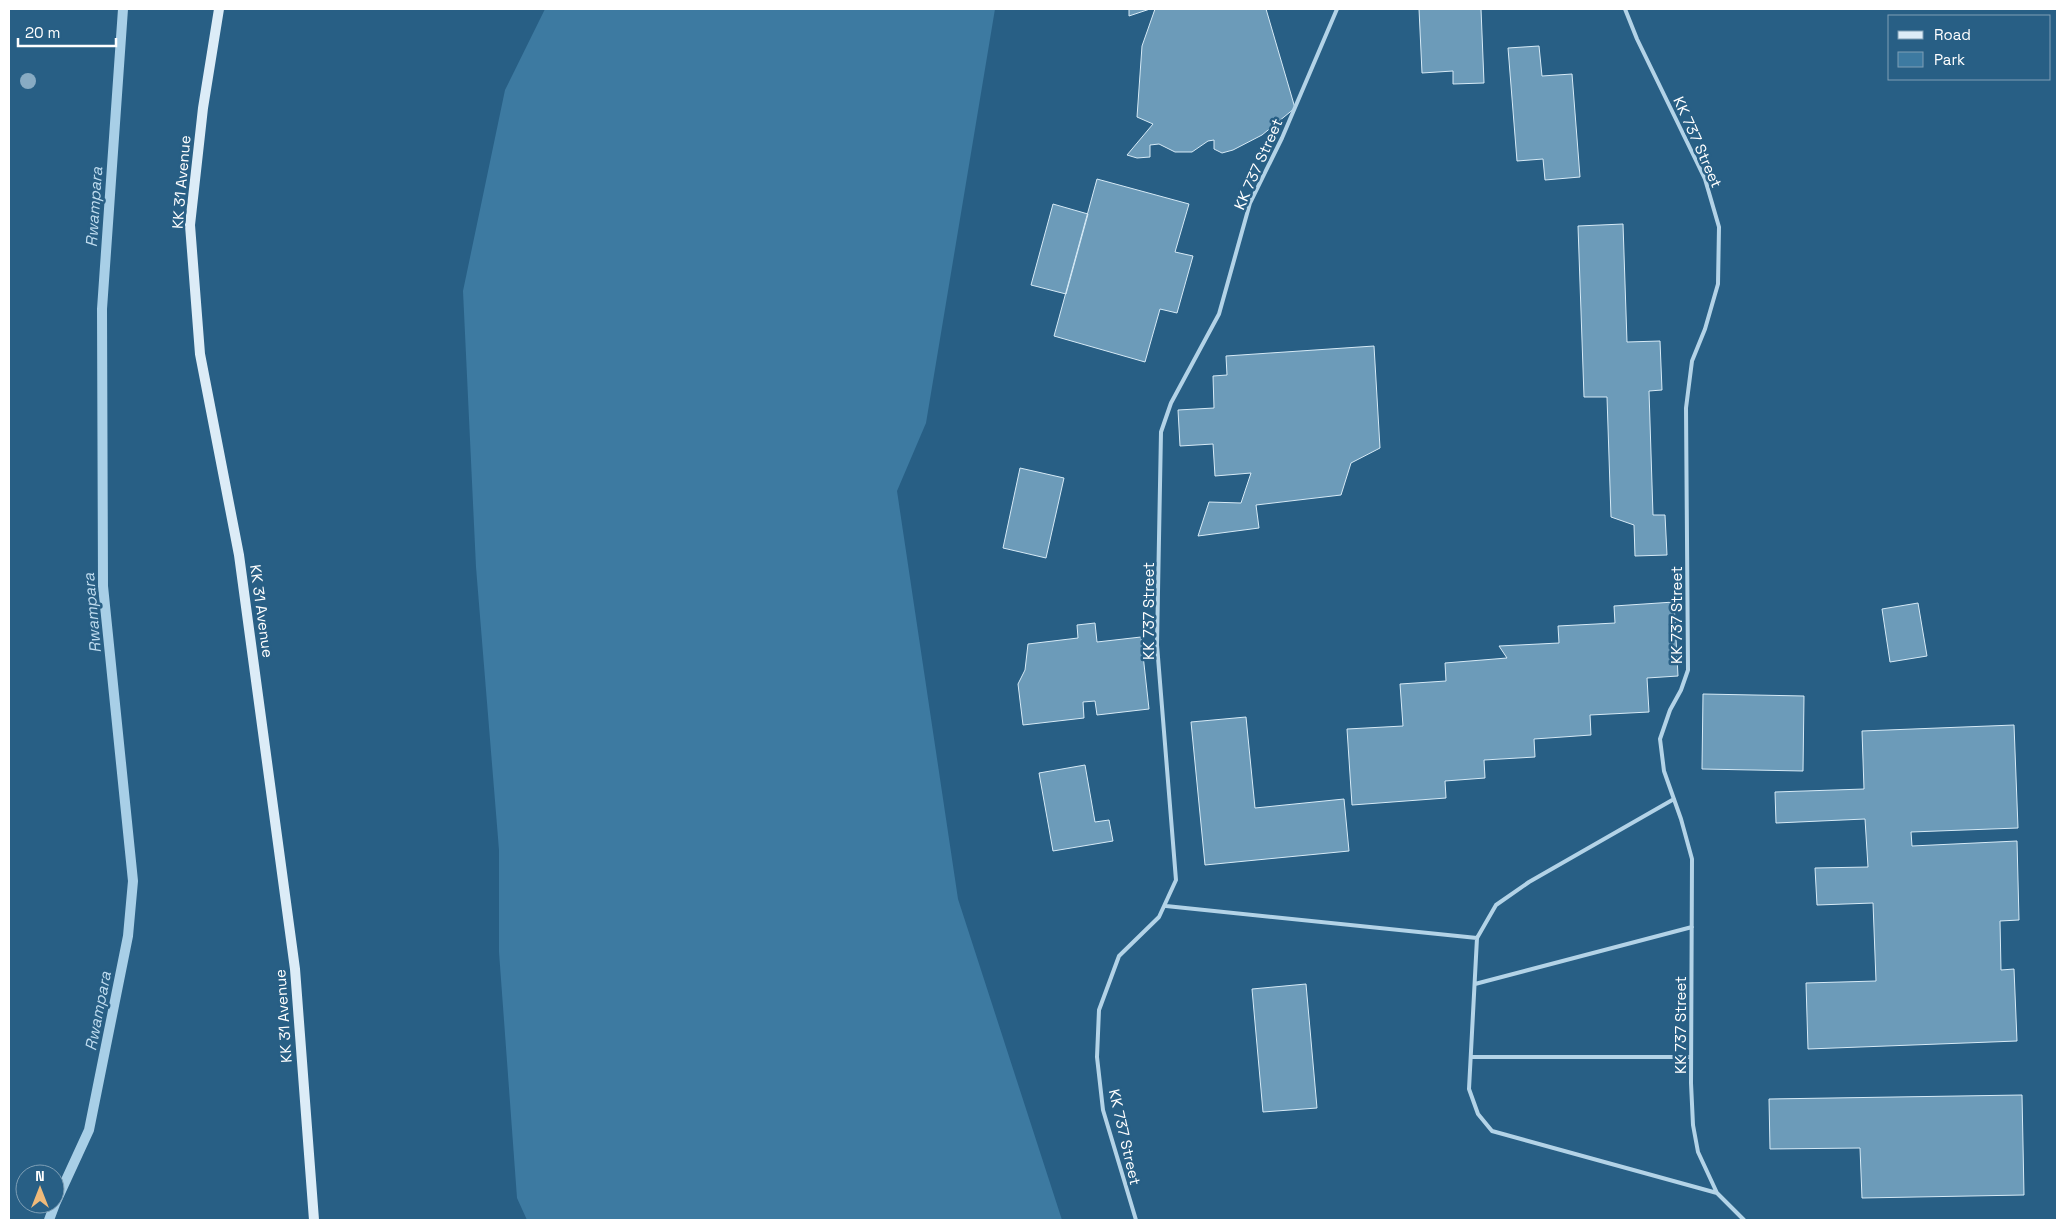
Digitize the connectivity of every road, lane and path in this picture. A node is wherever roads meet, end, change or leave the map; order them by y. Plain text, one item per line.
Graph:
1 (219, 9) edge
2 (1337, 9) edge
3 (1625, 9) edge
4 (1674, 799) junction
5 (1166, 906) junction
6 (1692, 927) junction
7 (1477, 938) junction
8 (1474, 984) junction
9 (1471, 1056) junction
10 (1691, 1057) junction
11 (1717, 1193) junction
12 (314, 1220) edge
13 (1136, 1220) edge
14 (1744, 1220) edge

1 - 12 street, KK 31 Avenue
2 - 5 lane, KK 737 Street
3 - 4 lane, KK 737 Street
4 - 6 lane, KK 737 Street
4 - 7 lane
5 - 7 lane
5 - 13 lane, KK 737 Street
6 - 8 lane
6 - 10 lane, KK 737 Street
7 - 8 lane
8 - 9 lane
9 - 10 lane
9 - 11 lane
10 - 11 lane, KK 737 Street
11 - 14 lane, KK 737 Street

